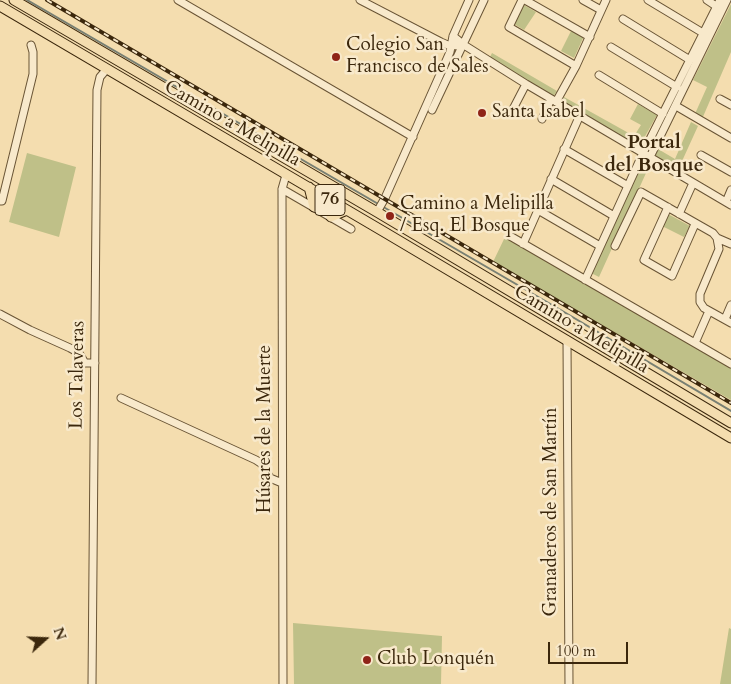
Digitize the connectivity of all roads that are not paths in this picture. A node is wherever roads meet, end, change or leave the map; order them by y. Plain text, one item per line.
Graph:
1 (14, 0) edge
2 (178, 0) edge
3 (360, 0) edge
4 (469, 0) edge
5 (484, 0) edge
6 (524, 0) edge
7 (583, 0) edge
8 (606, 0) edge
9 (648, 0) edge
10 (706, 0) edge
11 (727, 0) edge
12 (720, 5) edge
13 (0, 6) edge
14 (601, 10) junction
15 (623, 19) dead end
16 (703, 33) junction
17 (452, 36) junction
18 (590, 37) junction
19 (31, 45) dead end
20 (464, 45) junction
21 (450, 46) junction
22 (611, 47) dead end
23 (99, 50) junction
24 (113, 59) junction
25 (690, 60) junction
26 (93, 61) junction
27 (576, 66) junction
28 (106, 70) junction
29 (599, 75) dead end
30 (445, 83) junction
31 (526, 84) junction
32 (677, 87) junction
33 (433, 92) junction
34 (720, 99) dead end
35 (554, 100) junction
36 (731, 105) edge
37 (676, 106) junction
38 (513, 109) dead end
39 (432, 110) dead end
40 (663, 114) junction
41 (580, 115) junction
42 (542, 119) dead end
43 (413, 137) junction
44 (731, 138) edge
45 (564, 149) junction
46 (646, 155) junction
47 (701, 155) dead end
48 (731, 172) edge
49 (286, 174) junction
50 (551, 180) junction
51 (693, 183) junction
52 (628, 186) junction
53 (309, 187) junction
54 (282, 189) junction
55 (731, 190) edge
56 (0, 201) edge
57 (728, 204) edge
58 (380, 207) junction
59 (668, 207) junction
60 (314, 208) junction
61 (346, 210) junction
62 (538, 210) junction
63 (680, 214) junction
64 (614, 216) junction
65 (331, 217) junction
66 (695, 224) junction
67 (351, 229) dead end
68 (510, 236) dead end
69 (717, 238) junction
70 (523, 244) junction
71 (731, 244) edge
72 (600, 246) junction
73 (615, 246) dead end
74 (585, 280) junction
75 (731, 305) edge
76 (709, 311) junction
77 (0, 314) edge
78 (728, 321) edge
79 (567, 340) junction
80 (695, 343) junction
81 (95, 363) junction
82 (731, 364) edge
83 (121, 398) dead end
84 (731, 423) edge
85 (731, 438) edge
86 (282, 483) junction
87 (92, 684) edge
88 (283, 684) edge
89 (569, 684) edge

1 - 23 main road, Camino a Melipilla / 76
2 - 43 street
3 - 21 street
4 - 17 street
5 - 20 street
6 - 18 street
6 - 27 street
7 - 14 street
8 - 14 street
9 - 16 street
10 - 12 street
11 - 12 street
12 - 16 street
12 - 37 street
13 - 26 main road, Camino a Melipilla / 76
14 - 18 street
15 - 25 street
16 - 25 street
17 - 20 street
17 - 21 street
18 - 27 street
19 - 56 street
20 - 21 street
20 - 30 street
20 - 31 street
21 - 33 street
22 - 32 street
23 - 24 main road, Camino a Melipilla / 76
23 - 26 main road
24 - 28 main road
24 - 58 main road, Camino a Melipilla / 76
25 - 32 street
26 - 28 main road, Camino a Melipilla / 76
27 - 35 street
28 - 49 main road, Camino a Melipilla / 76
28 - 81 street, Los Talaveras
29 - 40 street
30 - 33 street
30 - 39 street
31 - 35 street
31 - 38 street
32 - 40 street
33 - 43 street
34 - 36 street
35 - 41 street
35 - 42 street
37 - 44 street
37 - 46 street
40 - 46 street
41 - 45 street
41 - 46 street
43 - 58 street
45 - 50 street
45 - 52 street
46 - 51 street
46 - 52 street
47 - 48 street
49 - 53 main road, Camino a Melipilla / 76
49 - 54 street, Húsares de la Muerte
50 - 62 street
50 - 64 street
51 - 57 street
51 - 63 street
52 - 64 street
53 - 60 main road
53 - 61 main road, Camino a Melipilla / 76
54 - 60 street
54 - 86 street, Húsares de la Muerte
55 - 57 street
58 - 84 main road, Camino a Melipilla / 76
59 - 63 street
59 - 66 street
59 - 73 street
60 - 65 street
61 - 65 main road
61 - 79 main road, Camino a Melipilla / 76
62 - 70 street
62 - 72 street
63 - 66 street
64 - 72 street
65 - 67 street
66 - 69 street
68 - 70 street
69 - 71 street
69 - 76 street
70 - 74 street
72 - 74 street
74 - 80 street
75 - 78 street
76 - 78 street
76 - 80 street
77 - 81 street
79 - 85 main road, Camino a Melipilla / 76
79 - 89 street, Granaderos de San Martín
80 - 82 street
81 - 87 street, Los Talaveras
83 - 86 street
86 - 88 street, Húsares de la Muerte

